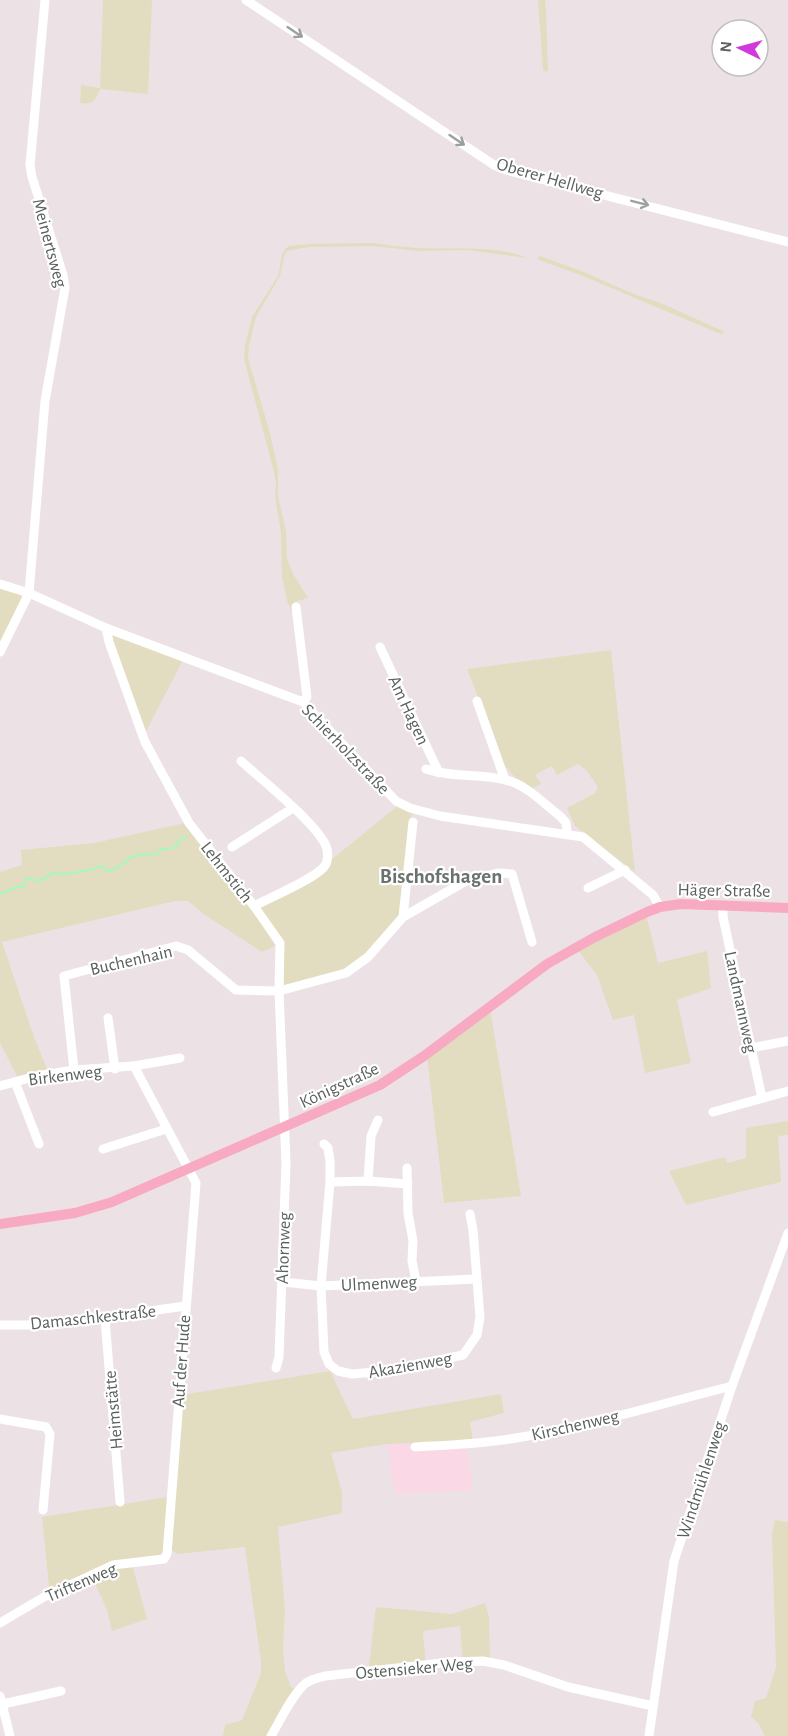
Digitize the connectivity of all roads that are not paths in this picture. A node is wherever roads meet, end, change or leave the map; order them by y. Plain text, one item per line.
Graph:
1 (45, 0) edge
2 (246, 0) edge
3 (788, 242) edge
4 (0, 584) edge
5 (29, 593) junction
6 (296, 608) dead end
7 (106, 628) junction
8 (380, 647) dead end
9 (0, 652) edge
10 (477, 701) dead end
11 (303, 702) junction
12 (241, 761) dead end
13 (426, 769) dead end
14 (439, 773) junction
15 (505, 780) junction
16 (293, 808) junction
17 (413, 822) dead end
18 (567, 833) junction
19 (232, 847) dead end
20 (625, 870) junction
21 (588, 888) dead end
22 (254, 906) junction
23 (723, 906) junction
24 (660, 907) junction
25 (788, 908) edge
26 (403, 917) junction
27 (532, 942) dead end
28 (279, 991) junction
29 (108, 1018) dead end
30 (788, 1041) edge
31 (751, 1048) junction
32 (180, 1058) dead end
33 (134, 1066) junction
34 (115, 1069) junction
35 (74, 1070) junction
36 (15, 1082) junction
37 (0, 1086) edge
38 (788, 1091) edge
39 (762, 1098) junction
40 (713, 1112) dead end
41 (378, 1120) dead end
42 (166, 1129) junction
43 (283, 1129) junction
44 (39, 1144) dead end
45 (324, 1144) dead end
46 (103, 1149) dead end
47 (407, 1168) dead end
48 (190, 1169) junction
49 (368, 1181) junction
50 (330, 1182) junction
51 (408, 1184) junction
52 (470, 1214) dead end
53 (0, 1224) edge
54 (788, 1233) edge
55 (476, 1279) junction
56 (416, 1281) junction
57 (283, 1282) junction
58 (321, 1286) junction
59 (185, 1306) junction
60 (105, 1318) junction
61 (0, 1325) edge
62 (276, 1368) dead end
63 (732, 1386) junction
64 (0, 1419) edge
65 (415, 1447) dead end
66 (120, 1502) dead end
67 (43, 1510) dead end
68 (166, 1554) joint
69 (0, 1623) edge
70 (61, 1691) dead end
71 (1, 1700) edge
72 (652, 1706) junction
73 (10, 1736) edge
74 (271, 1736) edge
75 (649, 1736) edge

1 - 5 street, Meinertsweg
2 -> 3 street, Oberer Hellweg
4 - 5 street, Schierholzstraße
5 - 7 street, Schierholzstraße
5 - 9 street
6 - 11 street
7 - 11 street, Schierholzstraße
7 - 22 street, Lehmstich
8 - 14 street, Am Hagen
10 - 15 street
11 - 18 street, Schierholzstraße
12 - 16 street
13 - 14 street, Am Hagen
14 - 15 street, Am Hagen
15 - 18 street, Am Hagen
16 - 19 street
16 - 22 street
17 - 26 street
18 - 20 street, Schierholzstraße
20 - 21 street
20 - 24 street, Schierholzstraße
22 - 28 street, Lehmstich
23 - 24 main road, Häger Straße
23 - 25 main road, Häger Straße
23 - 31 street, Landmannweg
24 - 43 main road, Königstraße
26 - 27 street
26 - 28 street
28 - 35 street, Buchenhain
28 - 43 street, Lehmstich
29 - 34 street, Birkenweg
30 - 31 street
31 - 39 street, Landmannweg
32 - 33 street, Birkenweg
33 - 34 street, Birkenweg
33 - 42 street
34 - 35 street, Birkenweg
35 - 36 street, Birkenweg
36 - 37 street, Birkenweg
36 - 44 street, Birkenweg
38 - 39 street
39 - 40 street
41 - 49 street
42 - 46 street
42 - 48 street
43 - 48 main road, Königstraße
43 - 57 street, Ahornweg
45 - 50 street, Akazienweg
47 - 51 street
48 - 53 main road, Königstraße
48 - 59 street, Auf der Hude
49 - 50 street
49 - 51 street
50 - 58 street, Akazienweg
51 - 56 street
52 - 55 street, Akazienweg
54 - 63 street, Windmühlenweg
55 - 56 street, Ulmenweg
55 - 58 street, Akazienweg
56 - 58 street, Ulmenweg
57 - 58 street, Ulmenweg
57 - 62 street, Ahornweg
59 - 60 street, Damaschkestraße
59 - 68 street, Auf der Hude
60 - 61 street, Damaschkestraße
60 - 66 street, Heimstätte
63 - 65 street, Kirschenweg
63 - 72 street, Windmühlenweg
64 - 67 street
68 - 69 street, Triftenweg
70 - 71 street
71 - 73 street
72 - 74 street, Ostensieker Weg
72 - 75 street, Windmühlenweg

